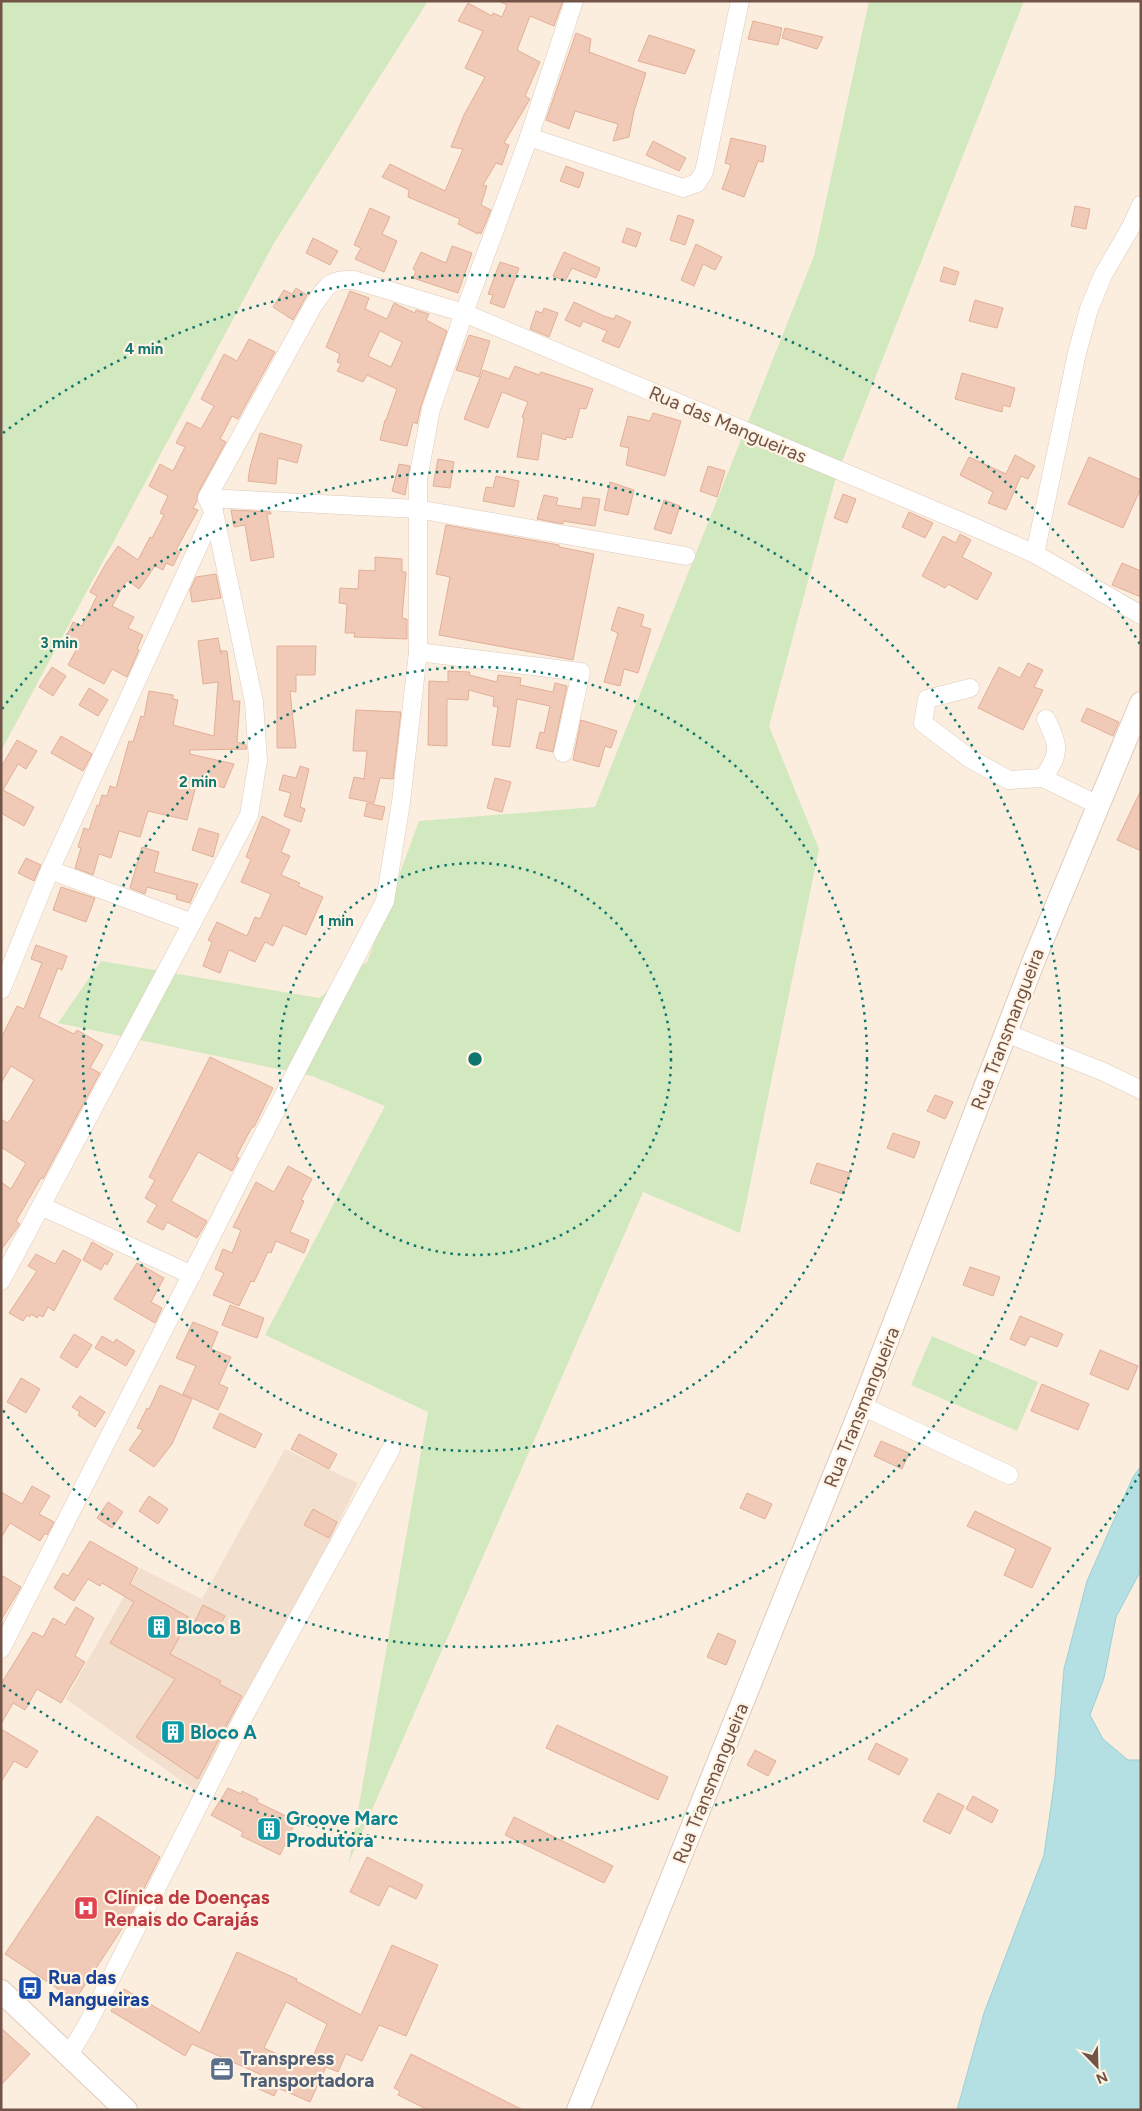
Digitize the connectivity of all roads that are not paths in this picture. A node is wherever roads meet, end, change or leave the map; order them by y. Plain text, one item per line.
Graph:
1 (574, 1) edge
2 (740, 1) edge
3 (529, 137) junction
4 (1141, 205) edge
5 (464, 313) junction
6 (210, 505) junction
7 (417, 509) junction
8 (1035, 554) junction
9 (686, 556) dead end
10 (1141, 615) edge
11 (418, 652) junction
12 (970, 688) dead end
13 (1141, 703) edge
14 (1046, 719) dead end
15 (563, 753) dead end
16 (1043, 778) junction
17 (1098, 806) junction
18 (50, 870) junction
19 (192, 923) junction
20 (1, 990) edge
21 (1006, 1033) junction
22 (1141, 1090) edge
23 (41, 1206) junction
24 (192, 1275) junction
25 (1, 1281) edge
26 (862, 1406) junction
27 (392, 1448) dead end
28 (1009, 1475) dead end
29 (1, 1649) edge
30 (1, 1990) edge
31 (69, 2055) junction
32 (126, 2110) edge
33 (578, 2110) edge

1 - 3 street
2 - 3 street
3 - 5 street
4 - 8 street
5 - 6 street, Rua das Mangueiras
5 - 7 street
5 - 8 street, Rua das Mangueiras
6 - 7 street
6 - 18 street, Rua das Mangueiras
6 - 19 street
7 - 9 street
7 - 11 street
8 - 10 street, Rua das Mangueiras
11 - 15 street
11 - 24 street
12 - 16 street
13 - 17 street, Rua Transmangueira
14 - 16 street
16 - 17 street
17 - 21 street, Rua Transmangueira
18 - 19 street
18 - 20 street, Rua das Mangueiras
19 - 23 street
21 - 22 street
21 - 26 street, Rua Transmangueira
23 - 24 street
23 - 25 street
24 - 29 street
26 - 28 street
26 - 33 street, Rua Transmangueira
27 - 31 street
30 - 31 street
31 - 32 street

